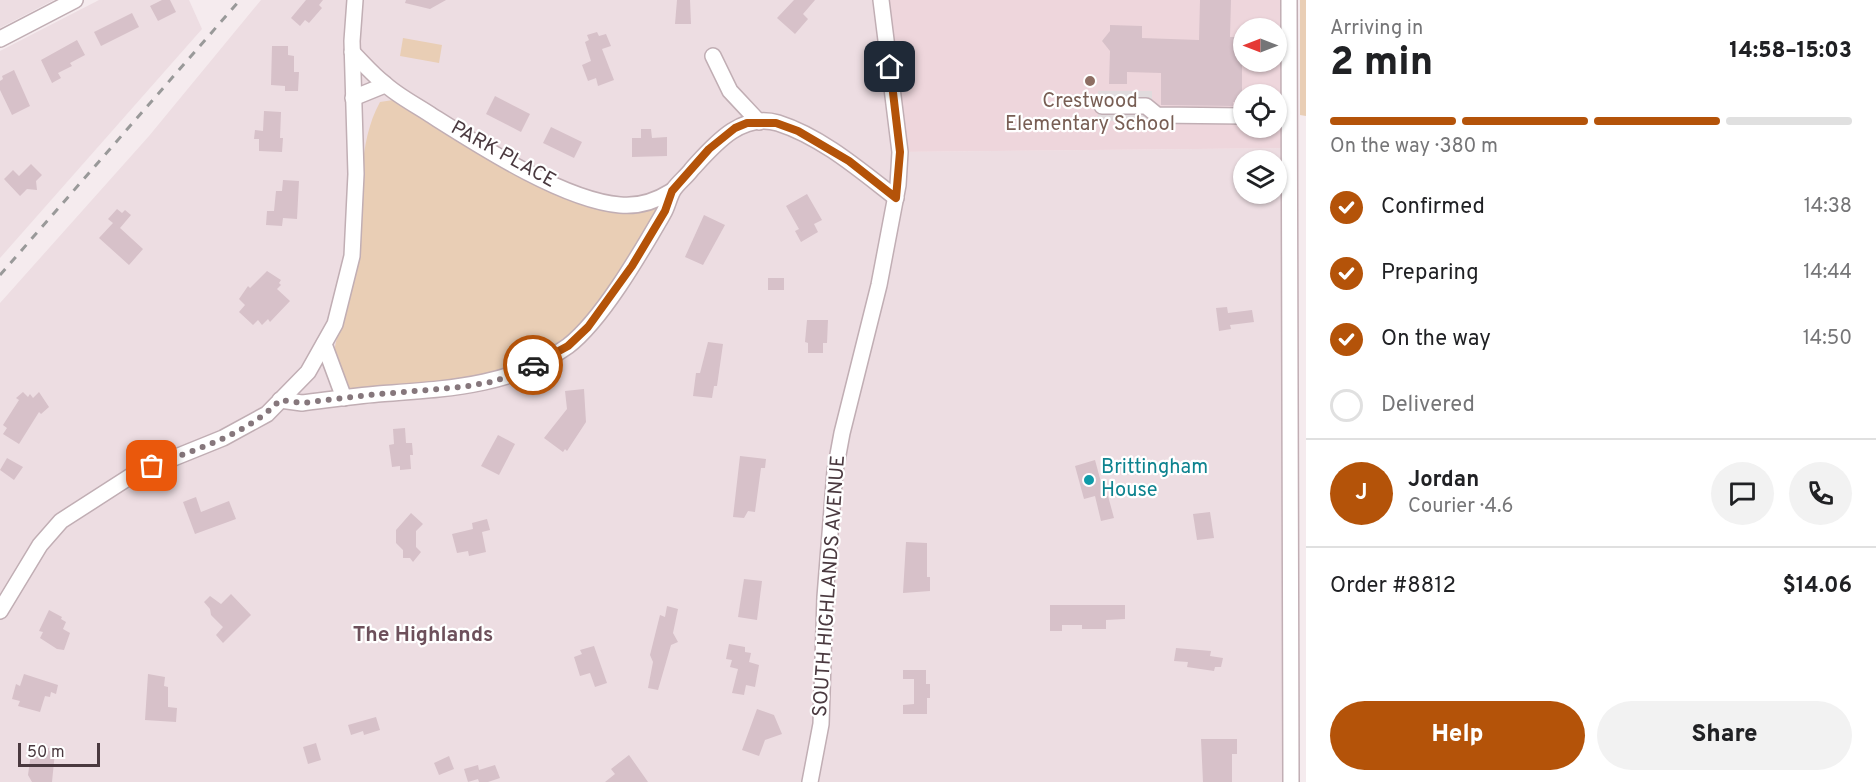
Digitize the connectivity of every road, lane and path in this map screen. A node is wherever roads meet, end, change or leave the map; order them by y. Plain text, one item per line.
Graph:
1 (75, 0) edge
2 (355, 0) edge
3 (881, 0) edge
4 (1289, 0) edge
5 (0, 39) edge
6 (352, 52) junction
7 (713, 56) dead end
8 (1285, 84) edge
9 (385, 85) junction
10 (353, 98) junction
11 (1102, 106) dead end
12 (1233, 116) edge
13 (759, 122) junction
14 (1284, 138) edge
15 (672, 191) junction
16 (896, 198) junction
17 (324, 344) junction
18 (344, 398) junction
19 (280, 400) junction
20 (1298, 517) edge
21 (0, 610) edge
22 (810, 782) edge
23 (1292, 782) edge

1 - 5 street
2 - 6 street
3 - 16 street, SOUTH HIGHLANDS AVENUE
4 - 8 street
6 - 9 street, PARK PLACE
6 - 10 street
7 - 13 street
9 - 10 street
9 - 15 street, PARK PLACE
10 - 17 street
11 - 12 street
13 - 15 street
13 - 16 street
14 - 20 street
15 - 18 street
16 - 22 street, SOUTH HIGHLANDS AVENUE
17 - 18 street
17 - 19 street
18 - 19 street
19 - 21 street
20 - 23 street

